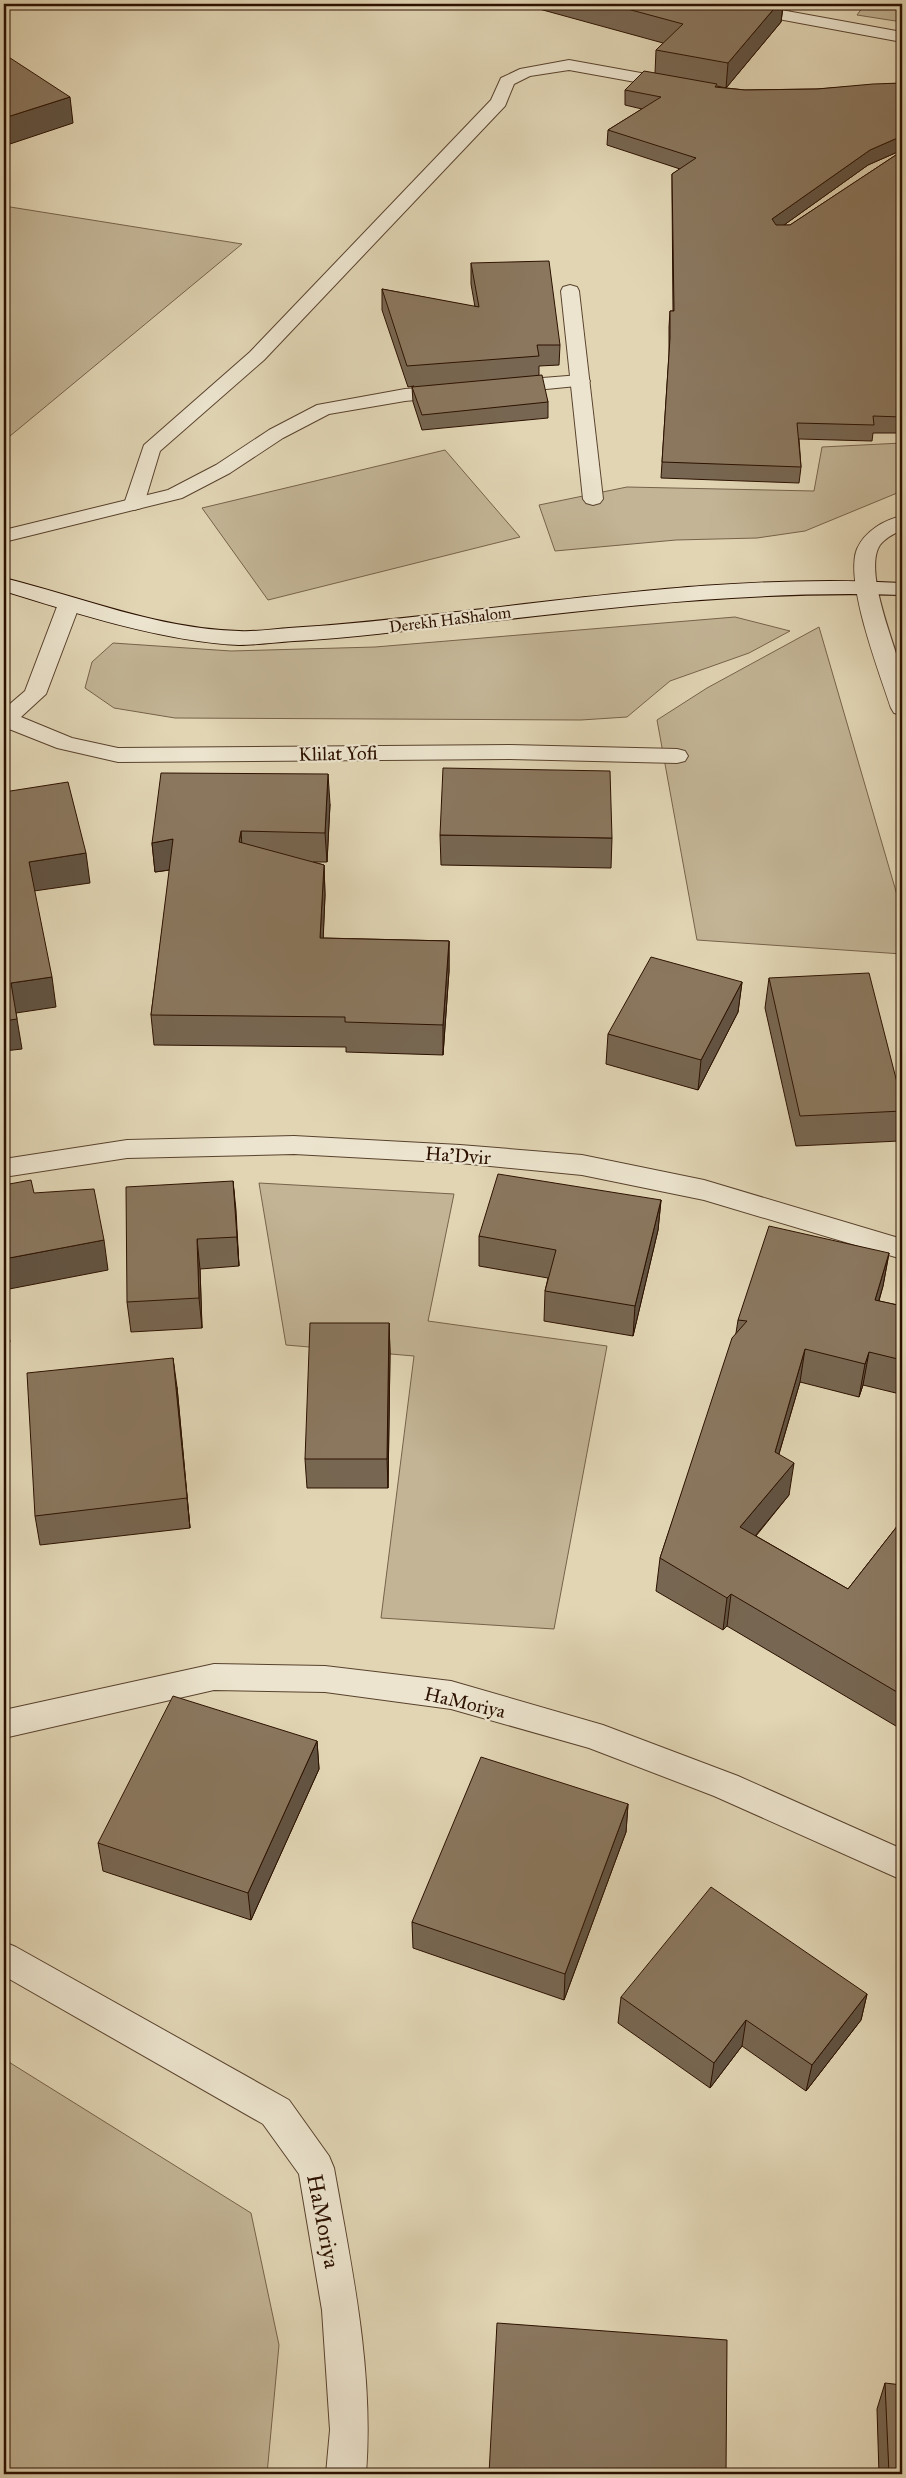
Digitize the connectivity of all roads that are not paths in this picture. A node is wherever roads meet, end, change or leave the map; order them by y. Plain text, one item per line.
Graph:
1 (724, 4) edge
2 (902, 37) edge
3 (688, 87) edge
4 (570, 291) dead end
5 (580, 381) junction
6 (593, 499) dead end
7 (134, 504) junction
8 (902, 522) edge
9 (4, 536) edge
10 (4, 584) edge
11 (866, 587) junction
12 (902, 589) edge
13 (69, 604) junction
14 (902, 708) edge
15 (4, 720) edge
16 (677, 756) dead end
17 (4, 1168) edge
18 (902, 1249) edge
19 (4, 1724) edge
20 (902, 1865) edge
21 (4, 1958) edge
22 (346, 2474) edge

1 - 2 street
3 - 7 street
4 - 5 street
5 - 6 street
5 - 7 street
7 - 9 street
8 - 11 street
10 - 13 street, Derekh HaShalom
11 - 12 street, Derekh HaShalom
11 - 13 street, Derekh HaShalom
11 - 14 street
13 - 15 street, Klilat Yofi
15 - 16 street, Klilat Yofi
17 - 18 street, Ha'Dvir
19 - 20 street, HaMoriya
21 - 22 street, HaMoriya

